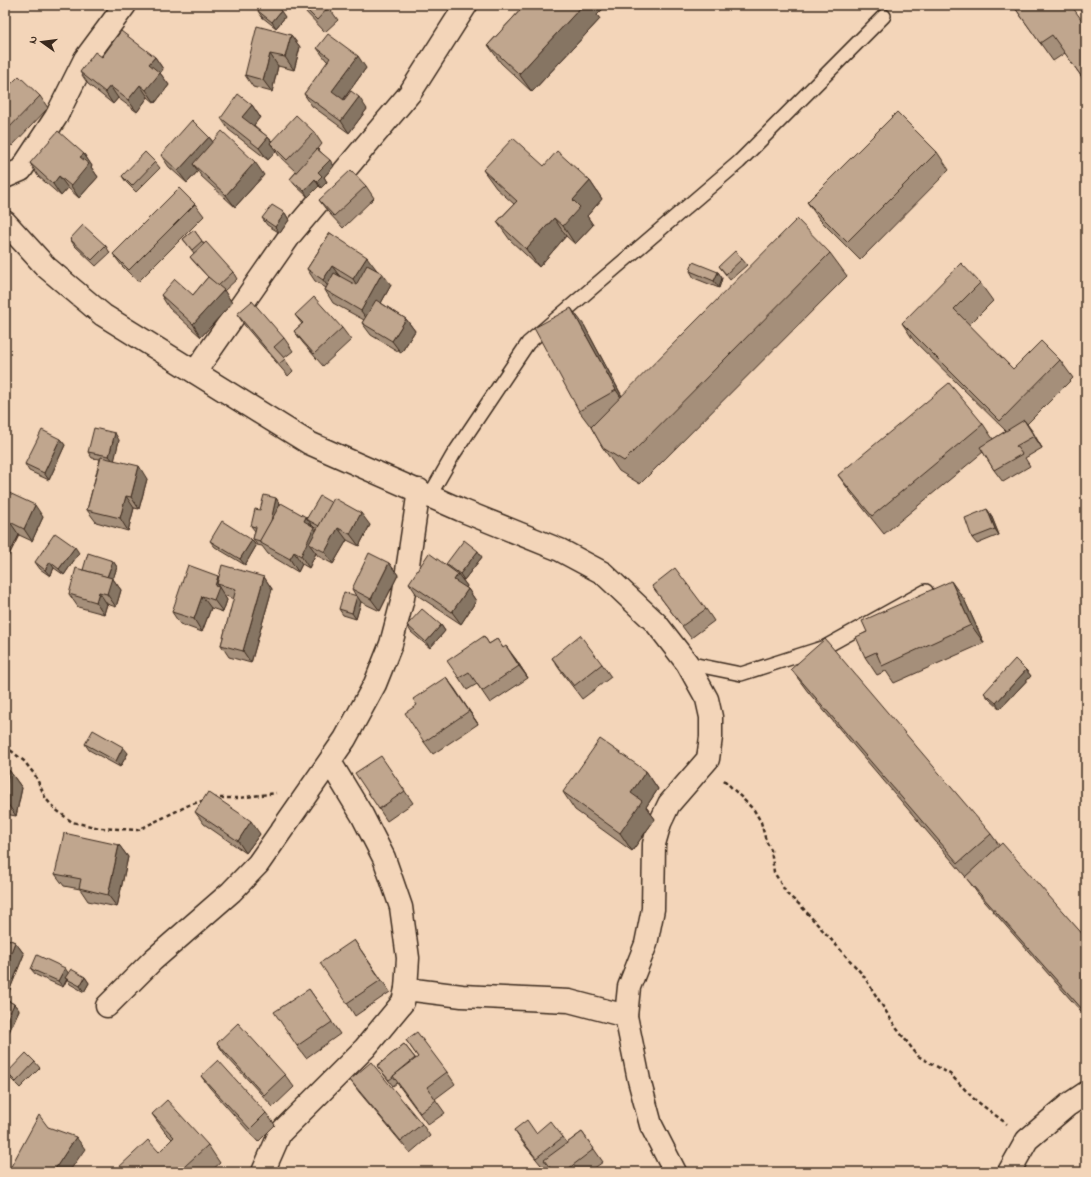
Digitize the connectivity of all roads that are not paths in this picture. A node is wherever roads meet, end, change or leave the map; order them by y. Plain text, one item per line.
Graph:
1 (125, 5) edge
2 (466, 5) edge
3 (884, 16) dead end
4 (5, 177) edge
5 (5, 222) edge
6 (195, 372) junction
7 (424, 493) junction
8 (926, 591) edge
9 (687, 663) junction
10 (330, 762) junction
11 (406, 989) junction
12 (106, 1006) dead end
13 (626, 1016) junction
14 (1086, 1093) edge
15 (263, 1172) edge
16 (676, 1172) edge
17 (1009, 1172) edge

1 - 4 street
2 - 6 street
3 - 7 lane
5 - 6 street
6 - 7 street
7 - 9 street
7 - 10 street
8 - 9 lane
9 - 13 street
10 - 11 street
10 - 12 street
11 - 13 street
11 - 15 street
13 - 16 street
14 - 17 street

